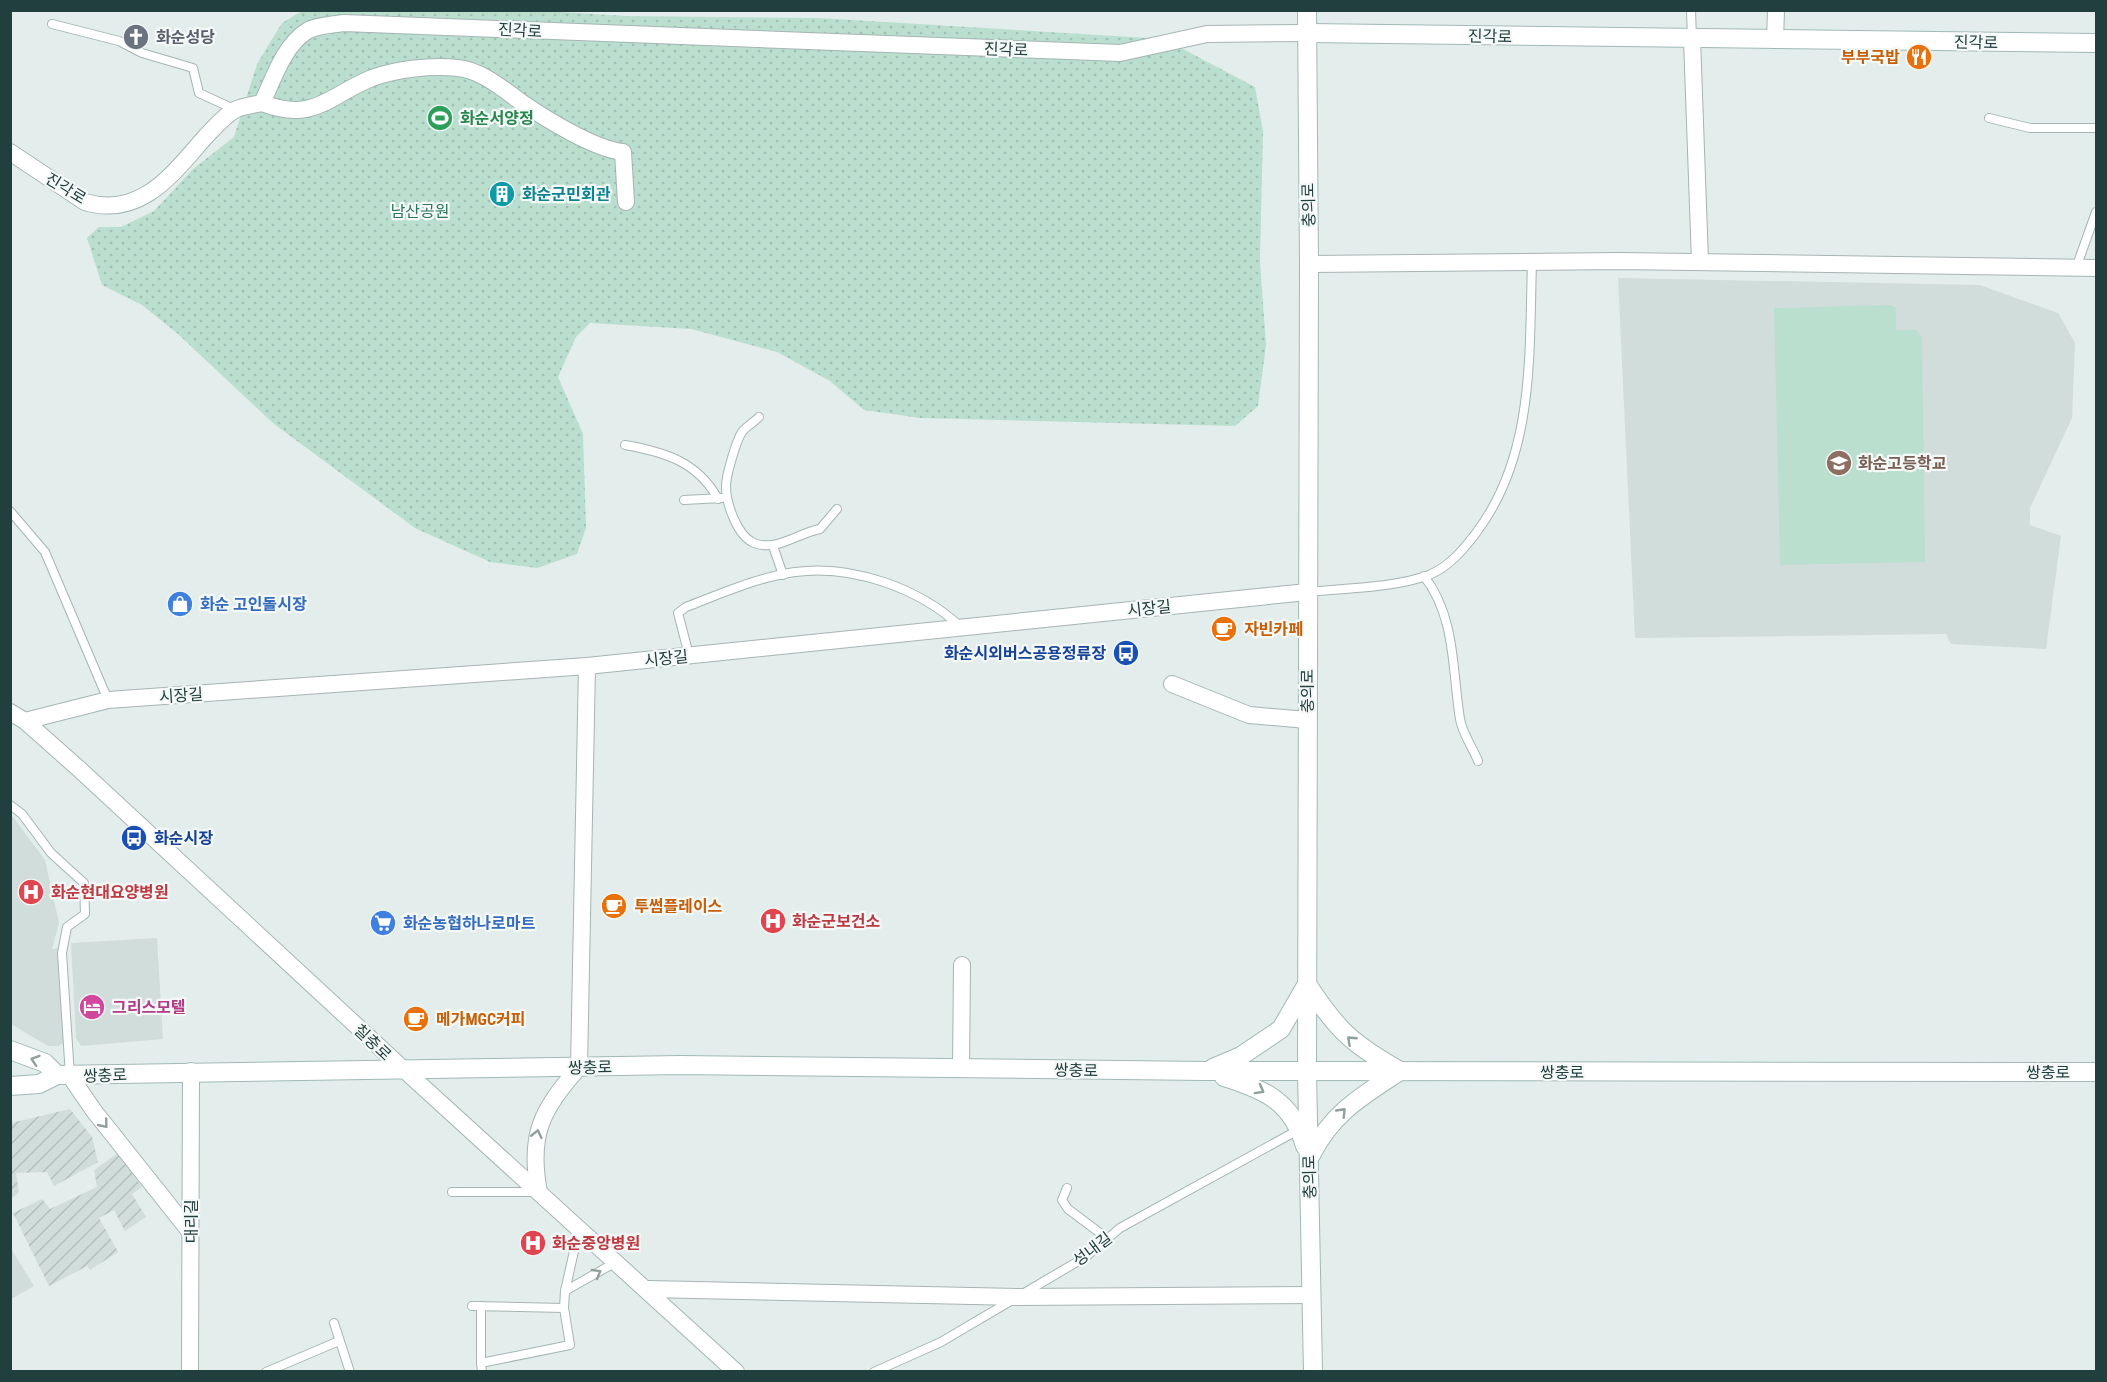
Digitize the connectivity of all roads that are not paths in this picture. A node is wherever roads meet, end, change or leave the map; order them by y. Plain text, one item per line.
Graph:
1 (1307, 10) edge
2 (1691, 10) edge
3 (1776, 10) edge
4 (52, 24) dead end
5 (1307, 33) junction
6 (1692, 39) junction
7 (1775, 40) junction
8 (2097, 43) edge
9 (262, 103) junction
10 (235, 110) junction
11 (1989, 118) dead end
12 (2097, 128) edge
13 (10, 152) edge
14 (626, 202) dead end
15 (2097, 212) edge
16 (1532, 262) junction
17 (1700, 262) junction
18 (1309, 264) junction
19 (2076, 268) junction
20 (2097, 268) edge
21 (759, 417) dead end
22 (625, 445) dead end
23 (728, 498) junction
24 (718, 499) junction
25 (684, 500) dead end
26 (837, 509) dead end
27 (10, 511) edge
28 (773, 546) junction
29 (783, 575) junction
30 (1424, 576) junction
31 (1307, 592) junction
32 (962, 627) junction
33 (689, 655) junction
34 (587, 666) junction
35 (1172, 684) dead end
36 (108, 700) junction
37 (18, 716) edge
38 (1307, 720) junction
39 (1479, 761) dead end
40 (10, 805) edge
41 (962, 965) dead end
42 (1307, 984) junction
43 (10, 1050) edge
44 (401, 1067) junction
45 (579, 1067) junction
46 (961, 1068) junction
47 (192, 1071) junction
48 (1205, 1071) junction
49 (1307, 1071) junction
50 (1400, 1071) junction
51 (2097, 1072) edge
52 (63, 1075) junction
53 (10, 1086) edge
54 (1304, 1127) junction
55 (1309, 1159) junction
56 (1067, 1188) dead end
57 (452, 1192) dead end
58 (539, 1192) junction
59 (579, 1228) junction
60 (191, 1233) junction
61 (1108, 1239) junction
62 (617, 1261) junction
63 (648, 1289) junction
64 (565, 1291) junction
65 (1311, 1295) junction
66 (1018, 1297) junction
67 (564, 1308) junction
68 (334, 1323) dead end
69 (339, 1341) junction
70 (482, 1367) edge
71 (190, 1371) edge
72 (266, 1371) edge
73 (350, 1371) edge
74 (736, 1371) edge
75 (874, 1371) edge
76 (1312, 1371) edge

1 - 5 street, 충의로
2 - 6 lane
3 - 7 street
4 - 10 lane
5 - 6 street, 진각로
5 - 9 street, 진각로
5 - 18 street, 충의로
6 - 7 street, 진각로
6 - 17 street
7 - 8 street, 진각로
9 - 10 street, 진각로
9 - 14 street
10 - 13 street, 진각로
11 - 12 lane
15 - 19 lane
16 - 17 street
16 - 18 street
16 - 30 lane
17 - 19 street
18 - 31 street, 충의로
19 - 20 street
21 - 23 lane
22 - 24 lane
23 - 24 lane
23 - 28 lane
24 - 25 lane
26 - 28 lane
27 - 36 lane
28 - 29 lane
29 - 32 lane
29 - 33 lane
30 - 31 lane
30 - 39 lane
31 - 32 street, 시장길
31 - 38 street, 충의로
32 - 33 street, 시장길
33 - 34 street, 시장길
34 - 36 street, 시장길
34 - 45 street
35 - 38 street
36 - 37 street, 시장길
37 - 44 street, 칠충로
38 - 42 street, 충의로
40 - 52 lane
41 - 46 street
42 - 48 street
42 - 49 street, 충의로
50 -> 42 street
52 -> 43 street
44 - 45 street, 쌍충로
44 - 47 street, 쌍충로
44 - 58 street, 칠충로
45 - 46 street, 쌍충로
58 -> 45 street
46 - 48 street, 쌍충로
47 - 52 street, 쌍충로
47 - 60 street, 대리길
48 - 49 street, 쌍충로
48 -> 54 street
49 - 50 street, 쌍충로
49 - 54 street, 충의로
50 - 51 street, 쌍충로
55 -> 50 street
52 - 53 street, 쌍충로
52 -> 60 street
54 - 55 street, 충의로
54 - 61 lane, 성내길
55 - 65 street, 충의로
56 - 61 lane
57 - 58 lane
58 - 59 street, 칠충로
59 - 62 street, 칠충로
59 - 64 lane
60 - 71 street, 대리길
61 - 66 lane, 성내길
62 - 63 street, 칠충로
64 -> 62 lane
63 - 66 street
63 - 74 street, 칠충로
64 - 67 lane
65 - 66 street
65 - 76 street, 충의로
66 - 75 lane, 성내길
67 - 70 lane
67 - 70 lane
68 - 69 lane
69 - 72 lane
69 - 73 lane

